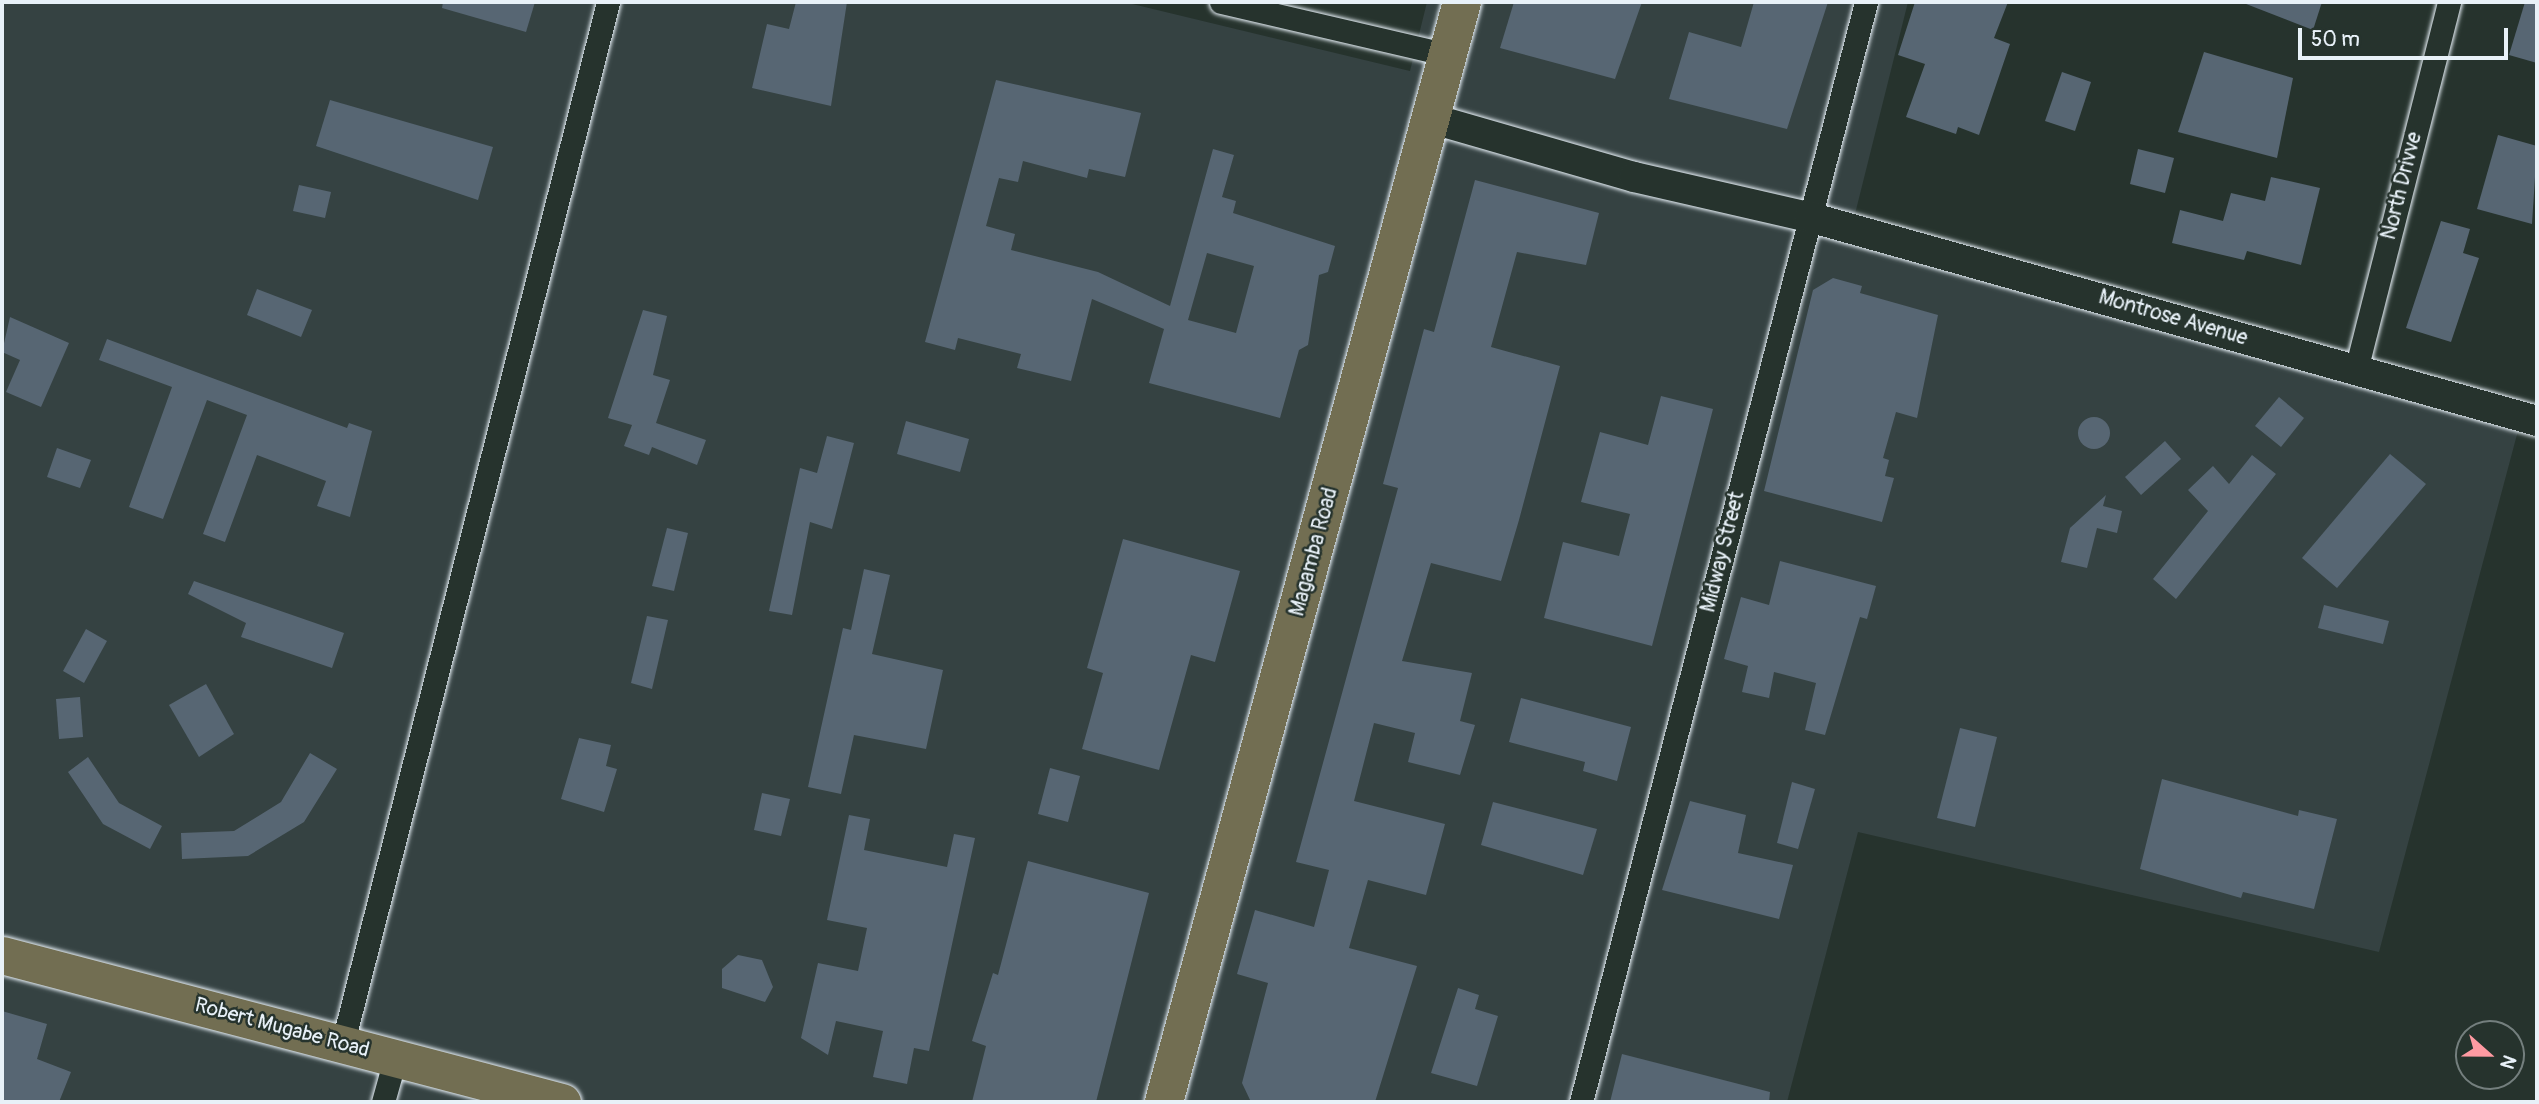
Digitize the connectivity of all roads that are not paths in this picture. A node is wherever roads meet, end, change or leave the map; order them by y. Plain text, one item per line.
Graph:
1 (608, 2) edge
2 (1221, 2) edge
3 (1462, 2) edge
4 (1866, 2) edge
5 (2449, 2) edge
6 (1449, 55) junction
7 (1433, 119) junction
8 (1809, 217) junction
9 (2356, 370) junction
10 (2537, 421) edge
11 (2, 955) edge
12 (343, 1042) junction
13 (395, 1059) junction
14 (383, 1102) edge
15 (562, 1102) edge
16 (1164, 1102) edge
17 (1581, 1102) edge

1 - 12 street
2 - 6 street
3 - 6 highway, Magamba Road
4 - 8 street, Midway Street
5 - 9 street, North Drivve
6 - 7 highway, Magamba Road
7 - 8 street, Montrose Avenue
7 - 16 highway, Magamba Road
8 - 9 street, Montrose Avenue
8 - 17 street, Midway Street
9 - 10 street, Montrose Avenue
11 - 12 main road, Robert Mugabe Road
12 - 13 main road, Robert Mugabe Road
13 - 14 street
13 - 15 main road, Robert Mugabe Road

